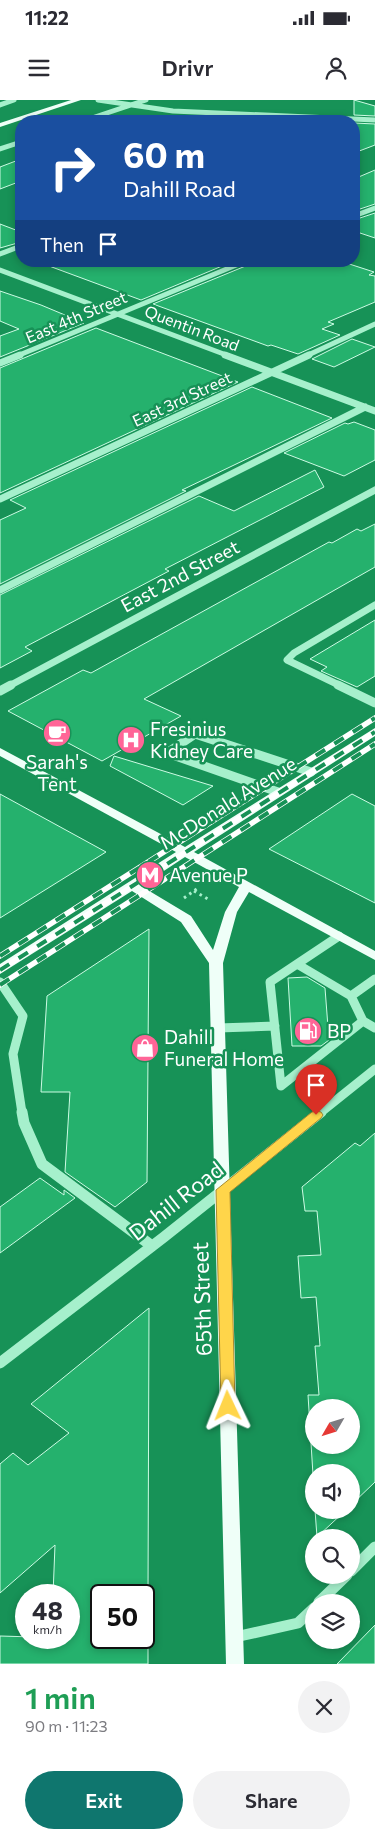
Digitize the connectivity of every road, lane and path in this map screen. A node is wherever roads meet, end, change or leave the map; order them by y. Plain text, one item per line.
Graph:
1 (14, 100) edge
2 (78, 100) edge
3 (98, 100) edge
4 (146, 100) edge
5 (0, 104) edge
6 (130, 105) junction
7 (375, 113) edge
8 (33, 115) edge
9 (101, 115) edge
10 (254, 115) edge
11 (360, 119) edge
12 (360, 120) edge
13 (375, 120) edge
14 (15, 121) edge
15 (0, 126) edge
16 (15, 144) edge
17 (0, 149) edge
18 (375, 208) edge
19 (360, 214) edge
20 (15, 248) edge
21 (0, 254) edge
22 (232, 267) edge
23 (0, 270) edge
24 (118, 314) junction
25 (375, 324) edge
26 (0, 363) edge
27 (272, 372) junction
28 (365, 407) junction
29 (375, 411) edge
30 (375, 490) edge
31 (0, 499) edge
32 (0, 590) edge
33 (375, 606) edge
34 (0, 691) edge
35 (375, 703) edge
36 (375, 731) edge
37 (0, 751) edge
38 (311, 772) junction
39 (278, 792) junction
40 (185, 852) junction
41 (247, 885) junction
42 (132, 886) junction
43 (198, 888) dead end
44 (194, 891) junction
45 (208, 899) dead end
46 (179, 901) dead end
47 (339, 936) junction
48 (375, 956) edge
49 (216, 963) junction
50 (297, 964) junction
51 (0, 970) edge
52 (375, 979) edge
53 (0, 982) edge
54 (351, 996) junction
55 (363, 1020) junction
56 (275, 1026) junction
57 (218, 1028) junction
58 (375, 1028) edge
59 (375, 1068) edge
60 (223, 1190) junction
61 (152, 1246) junction
62 (0, 1363) edge
63 (375, 1548) edge
64 (360, 1562) edge
65 (338, 1584) edge
66 (327, 1594) edge
67 (305, 1616) edge
68 (235, 1637) junction
69 (235, 1664) edge

1 - 5 street
2 - 8 main road
3 - 6 street
4 - 6 street
6 - 9 street
6 - 10 street
7 - 11 street
12 - 13 street
14 - 15 main road
16 - 17 street
18 - 19 street
20 - 21 street
22 - 24 street, East 4th Street
23 - 24 street, Quentin Road
24 - 26 street, East 4th Street
24 - 27 street, Quentin Road
25 - 27 street, East 3rd Street
27 - 28 street, Quentin Road
27 - 31 street, East 3rd Street
28 - 29 street, Quentin Road
28 - 32 street
30 - 34 street, East 2nd Street
33 - 35 street
36 - 38 main road, McDonald Avenue
37 - 40 main road
38 - 39 main road, McDonald Avenue
38 - 39 street
39 - 40 main road, McDonald Avenue
40 - 41 main road
40 - 42 main road, McDonald Avenue
41 - 47 main road
41 - 49 main road, 65th Street
42 - 49 main road
42 - 51 main road, McDonald Avenue
43 - 44 path
44 - 45 path
44 - 46 path
47 - 48 main road
47 - 50 street
49 - 57 main road, 65th Street
50 - 54 street
50 - 56 street
52 - 54 street
53 - 61 street
54 - 55 street
55 - 56 street
55 - 58 street
56 - 57 street
57 - 60 main road, 65th Street
59 - 60 street, Dahill Road
60 - 61 street, Dahill Road
60 - 68 main road, 65th Street
61 - 62 street, Dahill Road
63 - 64 street
65 - 66 street
67 - 68 street
68 - 69 main road, 65th Street

